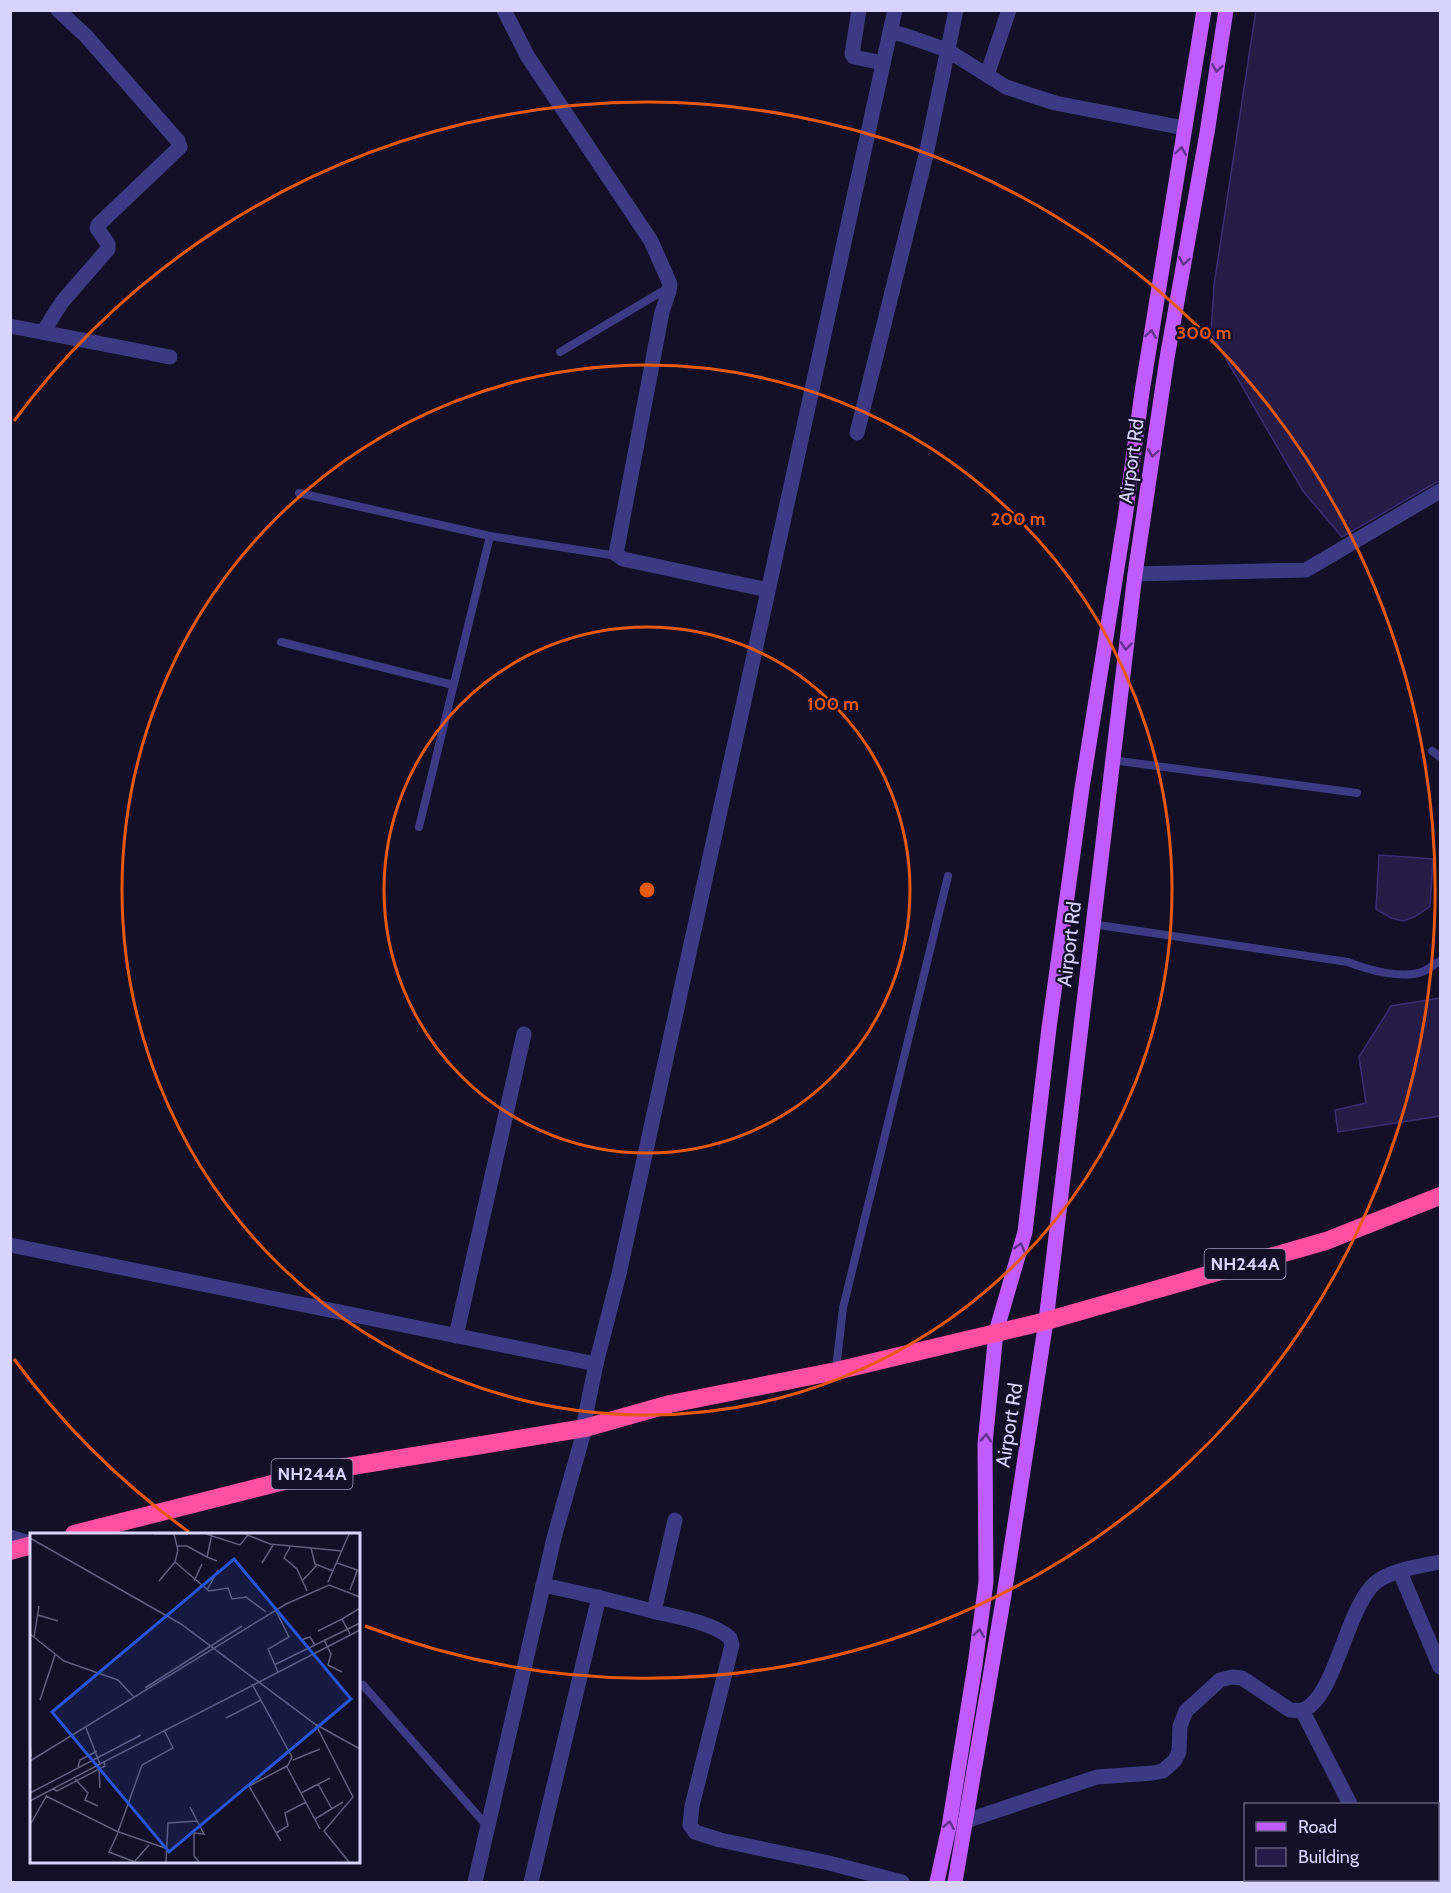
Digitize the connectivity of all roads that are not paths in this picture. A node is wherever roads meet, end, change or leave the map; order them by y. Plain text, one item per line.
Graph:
1 (58, 10) edge
2 (504, 10) edge
3 (860, 10) edge
4 (895, 10) edge
5 (956, 10) edge
6 (1009, 10) edge
7 (1204, 10) edge
8 (1226, 10) edge
9 (897, 33) junction
10 (947, 51) junction
11 (883, 63) junction
12 (987, 75) junction
13 (1184, 128) junction
14 (669, 288) junction
15 (10, 326) edge
16 (44, 332) junction
17 (560, 352) dead end
18 (170, 357) dead end
19 (857, 433) dead end
20 (1440, 491) edge
21 (299, 493) dead end
22 (490, 536) junction
23 (617, 556) junction
24 (1135, 574) junction
25 (768, 590) junction
26 (281, 642) dead end
27 (453, 685) junction
28 (1431, 751) dead end
29 (1440, 757) edge
30 (1112, 760) junction
31 (1357, 793) dead end
32 (419, 827) dead end
33 (948, 876) dead end
34 (1092, 924) junction
35 (1440, 961) edge
36 (524, 1034) dead end
37 (1440, 1196) edge
38 (10, 1245) edge
39 (1046, 1321) junction
40 (996, 1332) junction
41 (456, 1336) junction
42 (596, 1364) junction
43 (836, 1371) junction
44 (585, 1428) junction
45 (675, 1520) dead end
46 (78, 1533) edge
47 (10, 1537) edge
48 (30, 1544) edge
49 (30, 1546) edge
50 (10, 1551) edge
51 (1440, 1562) edge
52 (1400, 1572) junction
53 (543, 1585) junction
54 (598, 1597) junction
55 (654, 1611) junction
56 (1440, 1667) edge
57 (363, 1685) dead end
58 (1302, 1710) junction
59 (1349, 1803) edge
60 (966, 1821) junction
61 (488, 1828) junction
62 (475, 1882) edge
63 (531, 1882) edge
64 (902, 1882) edge
65 (937, 1882) edge
66 (955, 1882) edge

1 - 16 street
2 - 14 street
3 - 11 street
4 - 9 street
5 - 10 street
6 - 12 street
7 - 13 main road
8 -> 24 main road, Airport Rd
9 - 10 street
9 - 11 street
10 - 12 street
10 - 19 street
11 - 25 street
12 - 13 street
40 -> 13 main road
14 - 17 lane
14 - 23 street
15 - 16 street
16 - 18 street
20 - 24 street
21 - 22 lane
22 - 23 lane
22 - 27 lane
23 - 25 street
24 -> 30 main road, Airport Rd
25 - 42 street
26 - 27 lane
27 - 32 lane
28 - 29 lane
30 - 31 lane
30 - 34 main road, Airport Rd
33 - 43 lane
34 - 35 lane
34 - 39 main road, Airport Rd
36 - 41 street
37 - 39 highway, NH244A
38 - 41 street
39 - 40 highway, NH244A
39 - 60 main road, Airport Rd
40 - 43 highway, NH244A
65 -> 40 main road
41 - 42 street
42 - 44 street
43 - 44 highway, NH244A
44 - 46 highway, NH244A
44 - 53 street
45 - 55 street
47 - 48 street
49 - 50 highway
51 - 52 street
52 - 56 street
52 - 58 street
53 - 54 street
53 - 61 street
54 - 55 street
54 - 63 street
55 - 64 street
57 - 61 lane
58 - 59 street
58 - 60 street
60 - 66 main road, Airport Rd
61 - 62 street

